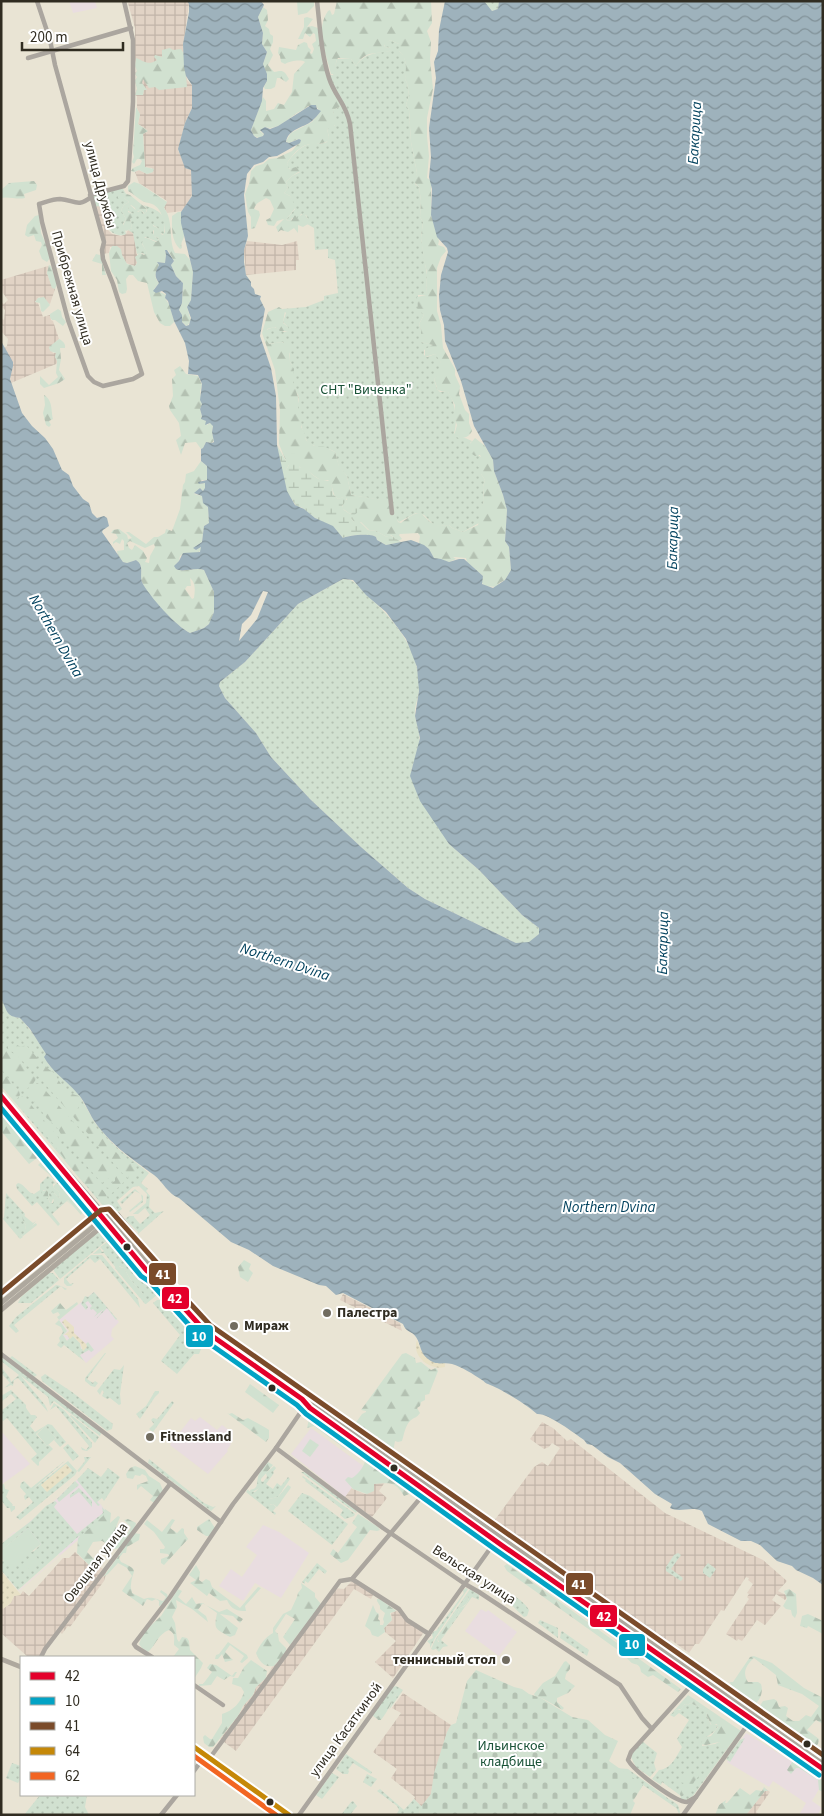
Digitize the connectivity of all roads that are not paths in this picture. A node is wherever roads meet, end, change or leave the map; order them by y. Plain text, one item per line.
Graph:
1 (37, 1) edge
2 (124, 1) edge
3 (317, 1) edge
4 (131, 28) junction
5 (51, 52) junction
6 (28, 58) dead end
7 (90, 196) junction
8 (88, 376) joint
9 (392, 513) dead end
10 (1, 1096) edge
11 (106, 1219) junction
12 (151, 1268) junction
13 (155, 1276) junction
14 (1, 1303) edge
15 (1, 1310) edge
16 (1, 1354) edge
17 (307, 1403) junction
18 (276, 1448) junction
19 (170, 1484) junction
20 (428, 1490) junction
21 (221, 1522) junction
22 (392, 1534) junction
23 (497, 1539) junction
24 (352, 1579) junction
25 (465, 1584) junction
26 (429, 1634) junction
27 (42, 1656) edge
28 (150, 1656) edge
29 (1, 1659) edge
30 (20, 1667) edge
31 (697, 1678) junction
32 (195, 1686) edge
33 (223, 1705) dead end
34 (752, 1718) junction
35 (652, 1729) junction
36 (195, 1749) edge
37 (206, 1756) junction
38 (823, 1764) edge
39 (195, 1770) edge
40 (823, 1770) edge
41 (176, 1796) edge
42 (675, 1798) junction
43 (696, 1798) junction
44 (161, 1815) edge
45 (289, 1815) edge
46 (299, 1815) edge
47 (683, 1815) edge

1 - 5 street, улица Дружбы
2 - 4 street
3 - 9 street
4 - 5 street
4 - 7 street
5 - 6 street
5 - 7 street, улица Дружбы
7 - 8 street, Прибрежная улица
7 - 8 street, улица Дружбы
10 - 11 main road
11 - 12 main road
11 - 12 main road
11 - 13 main road
11 - 14 main road
11 - 15 main road
12 - 13 main road
13 - 17 main road
16 - 19 street
17 - 18 street
17 - 20 main road
18 - 21 street
18 - 22 street, Вельская улица
19 - 21 street
19 - 27 street, Овощная улица
20 - 22 street
20 - 23 main road
21 - 28 street
22 - 24 street
22 - 25 street, Вельская улица
23 - 25 street, улица Касаткиной
23 - 31 main road
24 - 26 street
24 - 37 street
25 - 26 street, улица Касаткиной
25 - 35 street, Вельская улица
26 - 46 street, улица Касаткиной
29 - 30 main road
31 - 34 main road
31 - 35 street
32 - 33 street
34 - 38 main road
34 - 40 main road
34 - 43 street
35 - 42 street
36 - 37 main road
37 - 39 street
37 - 45 main road
41 - 44 street
42 - 43 street
42 - 47 street
43 - 47 street

